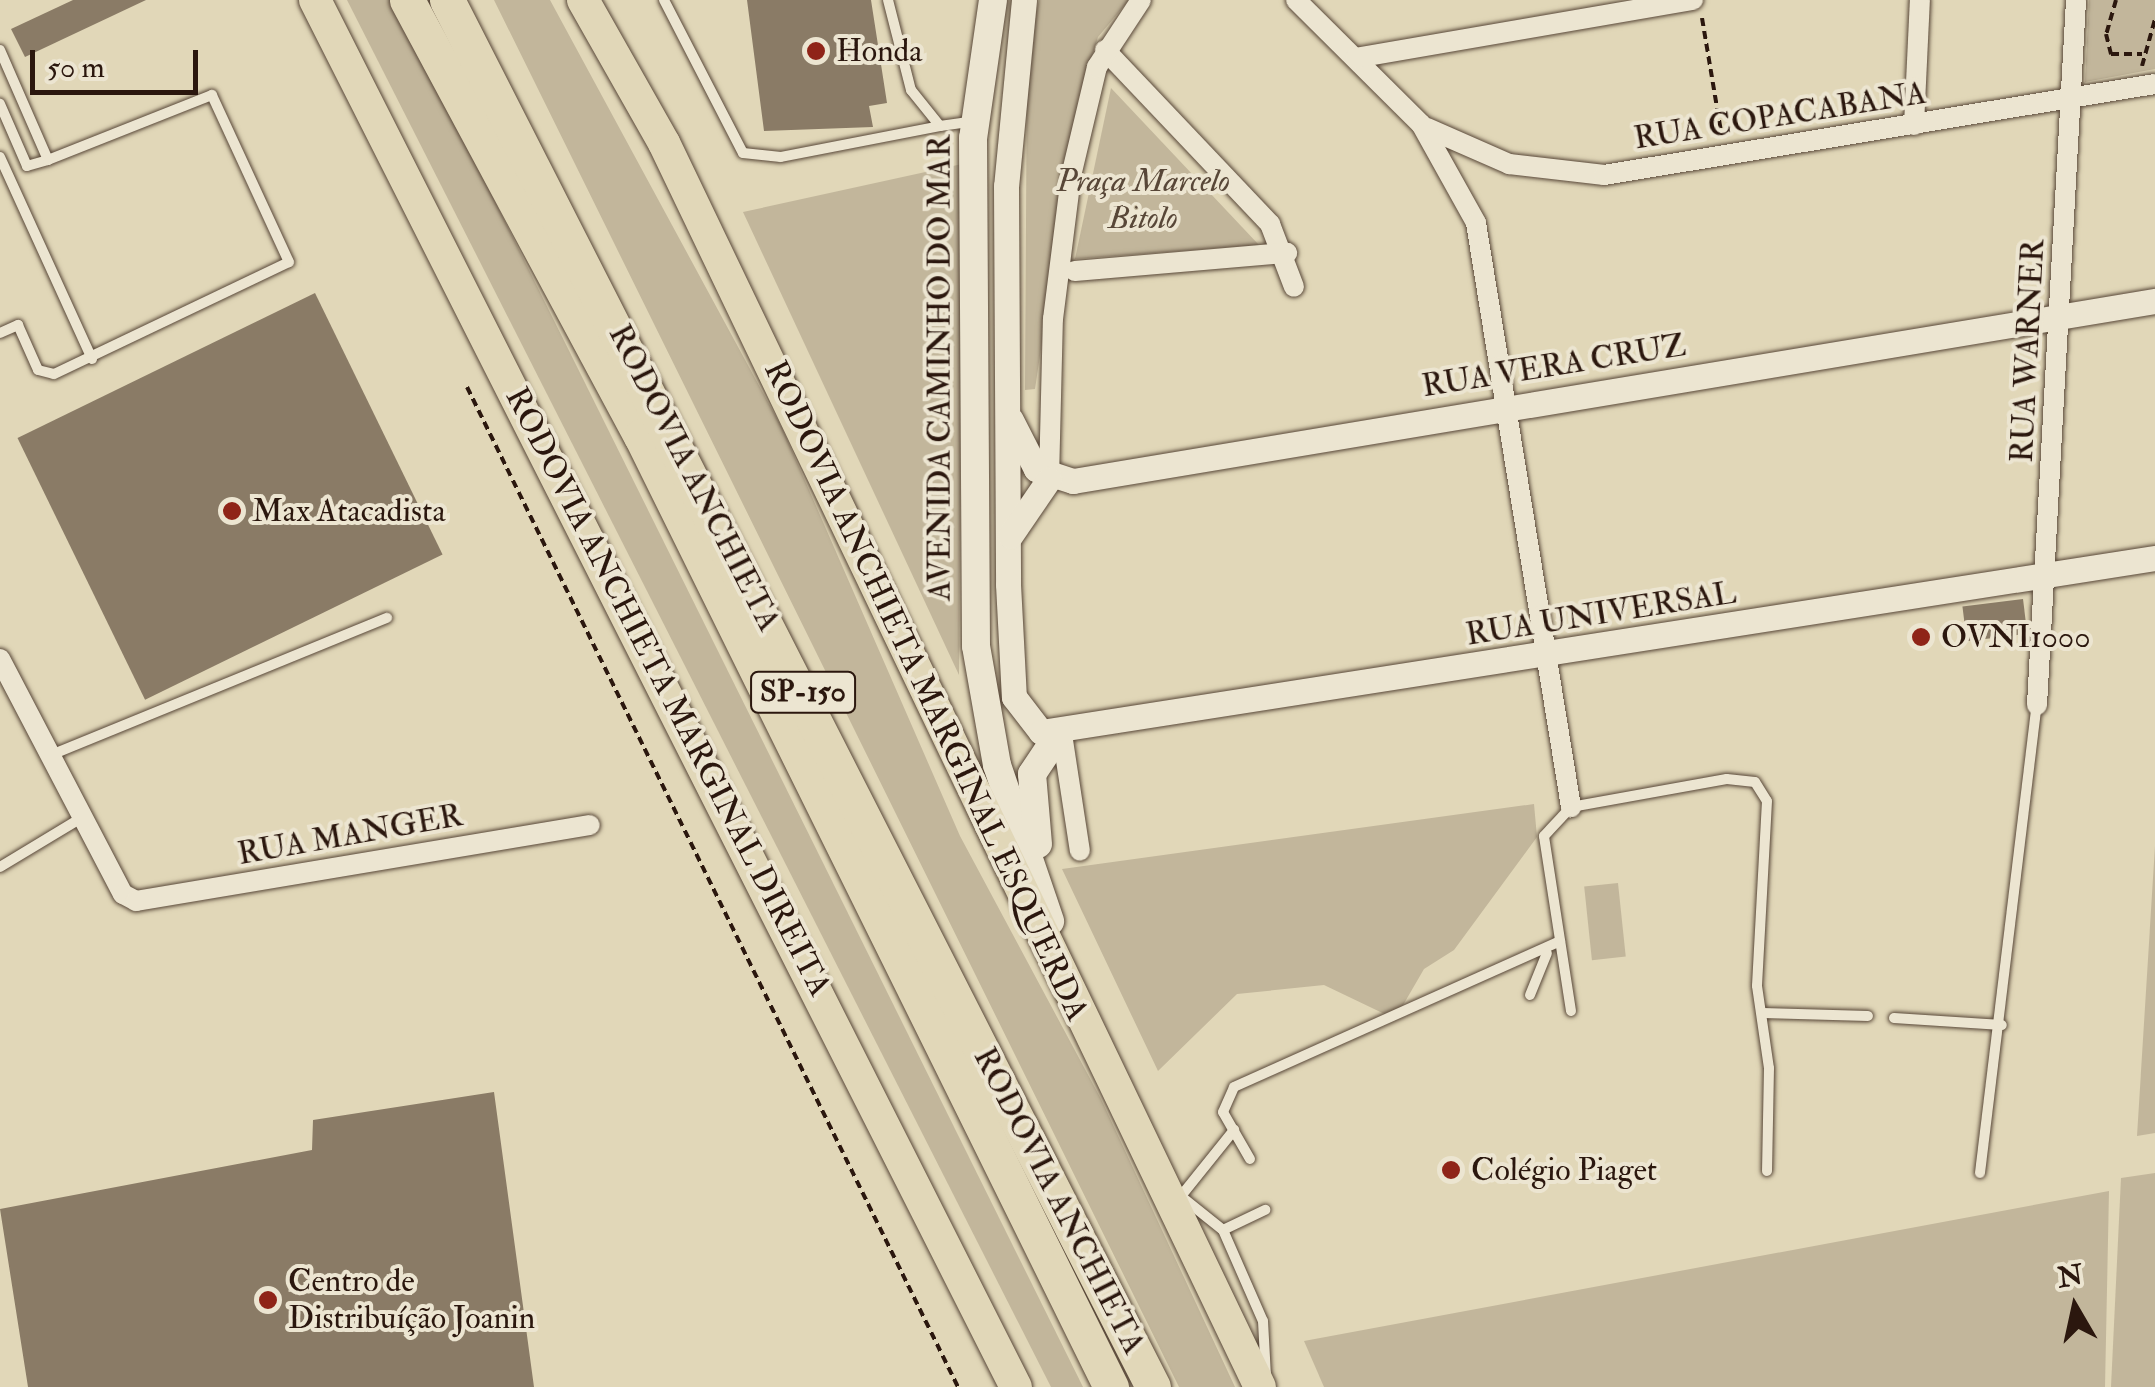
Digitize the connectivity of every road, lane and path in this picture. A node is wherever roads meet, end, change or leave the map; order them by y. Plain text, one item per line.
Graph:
1 (294, 0) edge
2 (315, 0) edge
3 (408, 0) edge
4 (447, 0) edge
5 (582, 0) edge
6 (664, 0) edge
7 (888, 0) edge
8 (993, 0) edge
9 (1024, 0) edge
10 (1141, 0) edge
11 (1296, 0) edge
12 (1696, 0) edge
13 (1920, 0) edge
14 (2076, 0) edge
15 (2116, 0) edge
16 (2155, 20) edge
17 (0, 50) edge
18 (1105, 50) junction
19 (2142, 54) junction
20 (1356, 58) junction
21 (351, 67) junction
22 (2148, 86) edge
23 (2070, 99) junction
24 (0, 104) edge
25 (975, 120) junction
26 (1421, 124) junction
27 (1914, 125) junction
28 (940, 126) junction
29 (1476, 153) junction
30 (1724, 156) junction
31 (0, 157) edge
32 (48, 160) junction
33 (27, 166) junction
34 (8, 174) junction
35 (1471, 209) junction
36 (1287, 253) junction
37 (1075, 272) dead end
38 (1294, 288) dead end
39 (2155, 302) edge
40 (2060, 317) junction
41 (0, 333) edge
42 (92, 358) junction
43 (467, 388) dead end
44 (1006, 406) junction
45 (1510, 406) junction
46 (1049, 479) junction
47 (1008, 539) junction
48 (2155, 558) edge
49 (2048, 575) junction
50 (386, 618) dead end
51 (1548, 656) junction
52 (0, 659) edge
53 (2037, 705) joint
54 (1060, 735) junction
55 (50, 756) junction
56 (1571, 807) junction
57 (82, 817) junction
58 (590, 825) dead end
59 (1080, 851) dead end
60 (0, 867) edge
61 (1053, 930) junction
62 (1560, 941) junction
63 (1547, 952) junction
64 (1530, 995) dead end
65 (1571, 1011) dead end
66 (1763, 1013) junction
67 (1868, 1016) dead end
68 (1894, 1018) dead end
69 (1082, 1022) junction
70 (2002, 1025) junction
71 (1234, 1130) junction
72 (1250, 1159) dead end
73 (1766, 1170) dead end
74 (1980, 1174) dead end
75 (1172, 1190) junction
76 (1265, 1210) dead end
77 (1223, 1230) junction
78 (958, 1387) edge
79 (1016, 1387) edge
80 (1111, 1387) edge
81 (1153, 1387) edge
82 (1262, 1387) edge

1 - 21 highway
2 - 21 highway, RODOVIA ANCHIETA MARGINAL DIREITA
3 - 80 highway, RODOVIA ANCHIETA / SP-150
4 - 81 highway, RODOVIA ANCHIETA / SP-150
5 - 69 highway, RODOVIA ANCHIETA MARGINAL ESQUERDA
6 - 28 lane
7 - 28 lane
8 - 25 main road, AVENIDA CAMINHO DO MAR
9 - 44 street, AVENIDA CAMINHO DO MAR
10 - 18 street
11 - 20 street
12 - 20 street
12 - 30 path
13 - 27 street
14 - 23 street, RUA WARNER
15 - 19 path
16 - 19 path
17 - 32 lane
18 - 36 street
18 - 46 street
19 - 22 path
20 - 26 street
21 - 79 highway, RODOVIA ANCHIETA MARGINAL DIREITA
22 - 23 street, RUA COPACABANA
23 - 27 street, RUA COPACABANA
23 - 40 street, RUA WARNER
24 - 33 lane
25 - 28 lane
25 - 61 main road, AVENIDA CAMINHO DO MAR
26 - 29 street, RUA COPACABANA
26 - 35 street
27 - 30 street, RUA COPACABANA
29 - 30 street, RUA COPACABANA
29 - 35 street
31 - 34 lane
32 - 33 lane
32 - 42 lane
33 - 34 lane
34 - 42 lane
35 - 45 street
36 - 37 street
36 - 38 street
39 - 40 street, RUA VERA CRUZ
40 - 45 street, RUA VERA CRUZ
40 - 49 street, RUA WARNER
41 - 42 lane
43 - 78 path
44 - 46 street
44 - 47 street, AVENIDA CAMINHO DO MAR
45 - 46 street, RUA VERA CRUZ
45 - 51 street
46 - 47 street
47 - 54 street, AVENIDA CAMINHO DO MAR
48 - 49 street, RUA UNIVERSAL
49 - 51 street, RUA UNIVERSAL
49 - 53 street, RUA WARNER
50 - 55 lane
51 - 54 street, RUA UNIVERSAL
51 - 56 street
52 - 55 street
53 - 70 lane
54 - 59 street
54 - 61 main road
55 - 57 street
56 - 62 lane
56 - 66 lane
57 - 58 street, RUA MANGER
57 - 60 lane
61 - 69 main road, AVENIDA CAMINHO DO MAR
62 - 63 lane
62 - 65 lane
63 - 64 lane
63 - 71 lane
66 - 67 lane
66 - 73 lane
68 - 70 lane
69 - 75 highway, RODOVIA ANCHIETA MARGINAL ESQUERDA
70 - 74 lane
71 - 72 lane
71 - 75 lane
75 - 77 lane
75 - 82 highway, RODOVIA ANCHIETA MARGINAL ESQUERDA
76 - 77 lane
77 - 82 lane

